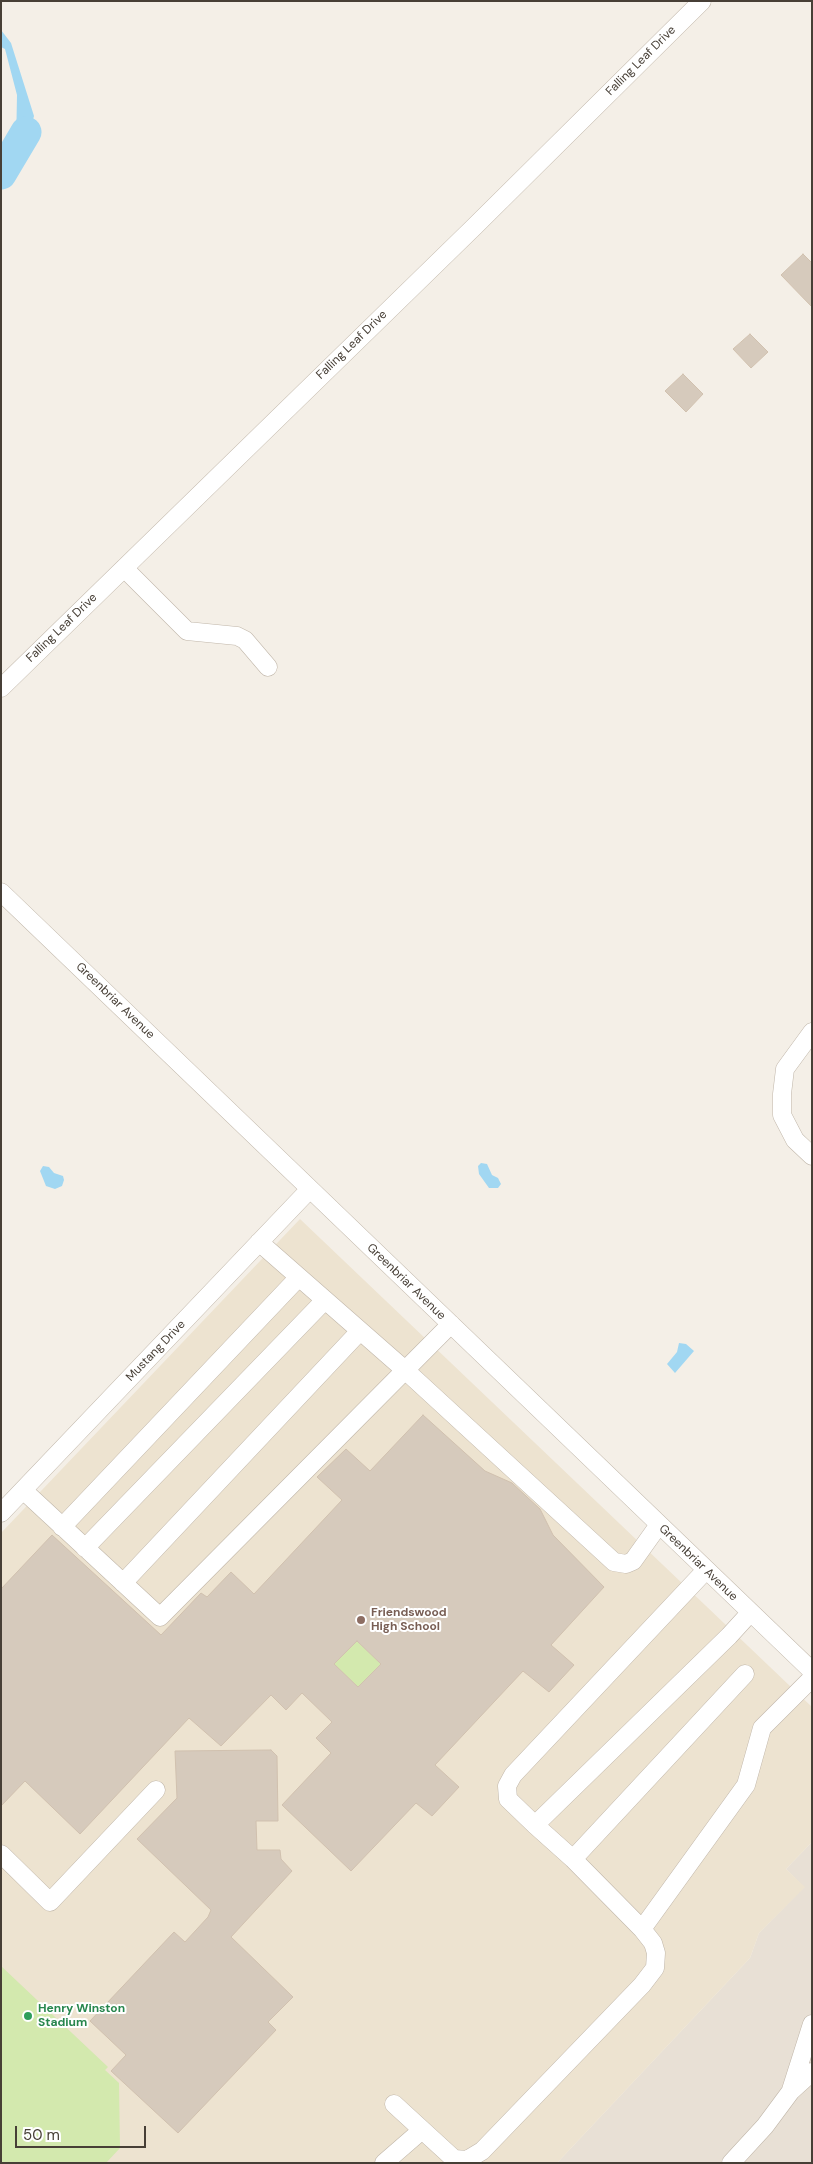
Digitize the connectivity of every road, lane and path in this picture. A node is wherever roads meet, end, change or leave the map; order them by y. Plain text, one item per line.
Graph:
1 (702, 1) edge
2 (124, 568) junction
3 (268, 666) dead end
4 (1, 688) edge
5 (1, 892) edge
6 (812, 1032) edge
7 (812, 1156) edge
8 (310, 1188) junction
9 (259, 1242) junction
10 (299, 1277) junction
11 (325, 1300) junction
12 (450, 1324) junction
13 (360, 1331) junction
14 (405, 1370) junction
15 (23, 1490) junction
16 (1, 1513) edge
17 (658, 1526) junction
18 (62, 1527) junction
19 (85, 1548) junction
20 (706, 1570) junction
21 (123, 1583) junction
22 (750, 1613) junction
23 (812, 1671) edge
24 (745, 1674) dead end
25 (812, 1678) edge
26 (156, 1790) dead end
27 (535, 1825) junction
28 (1, 1854) edge
29 (573, 1858) junction
30 (642, 1928) junction
31 (812, 2024) edge
32 (812, 2072) edge
33 (791, 2091) junction
34 (394, 2104) dead end
35 (422, 2130) junction
36 (453, 2161) edge
37 (384, 2163) edge
38 (730, 2163) edge

1 - 2 street, Falling Leaf Drive
2 - 3 street
2 - 4 street, Falling Leaf Drive
5 - 8 street, Greenbriar Avenue
6 - 7 street
8 - 9 street, Mustang Drive
8 - 12 street, Greenbriar Avenue
9 - 10 street
9 - 15 street, Mustang Drive
10 - 11 street
10 - 18 street
11 - 13 street
11 - 19 street
12 - 14 street
12 - 17 street, Greenbriar Avenue
13 - 14 street
13 - 21 street
14 - 17 street
14 - 21 street
15 - 16 street, Mustang Drive
15 - 18 street
17 - 20 street, Greenbriar Avenue
18 - 19 street
19 - 21 street
20 - 22 street, Greenbriar Avenue
20 - 27 street
22 - 23 street, Greenbriar Avenue
22 - 27 street
24 - 29 street
25 - 30 street
26 - 28 street
27 - 29 street
29 - 30 street
30 - 36 street
31 - 33 street
32 - 33 street
33 - 38 street
34 - 35 street
35 - 36 street
35 - 37 street

